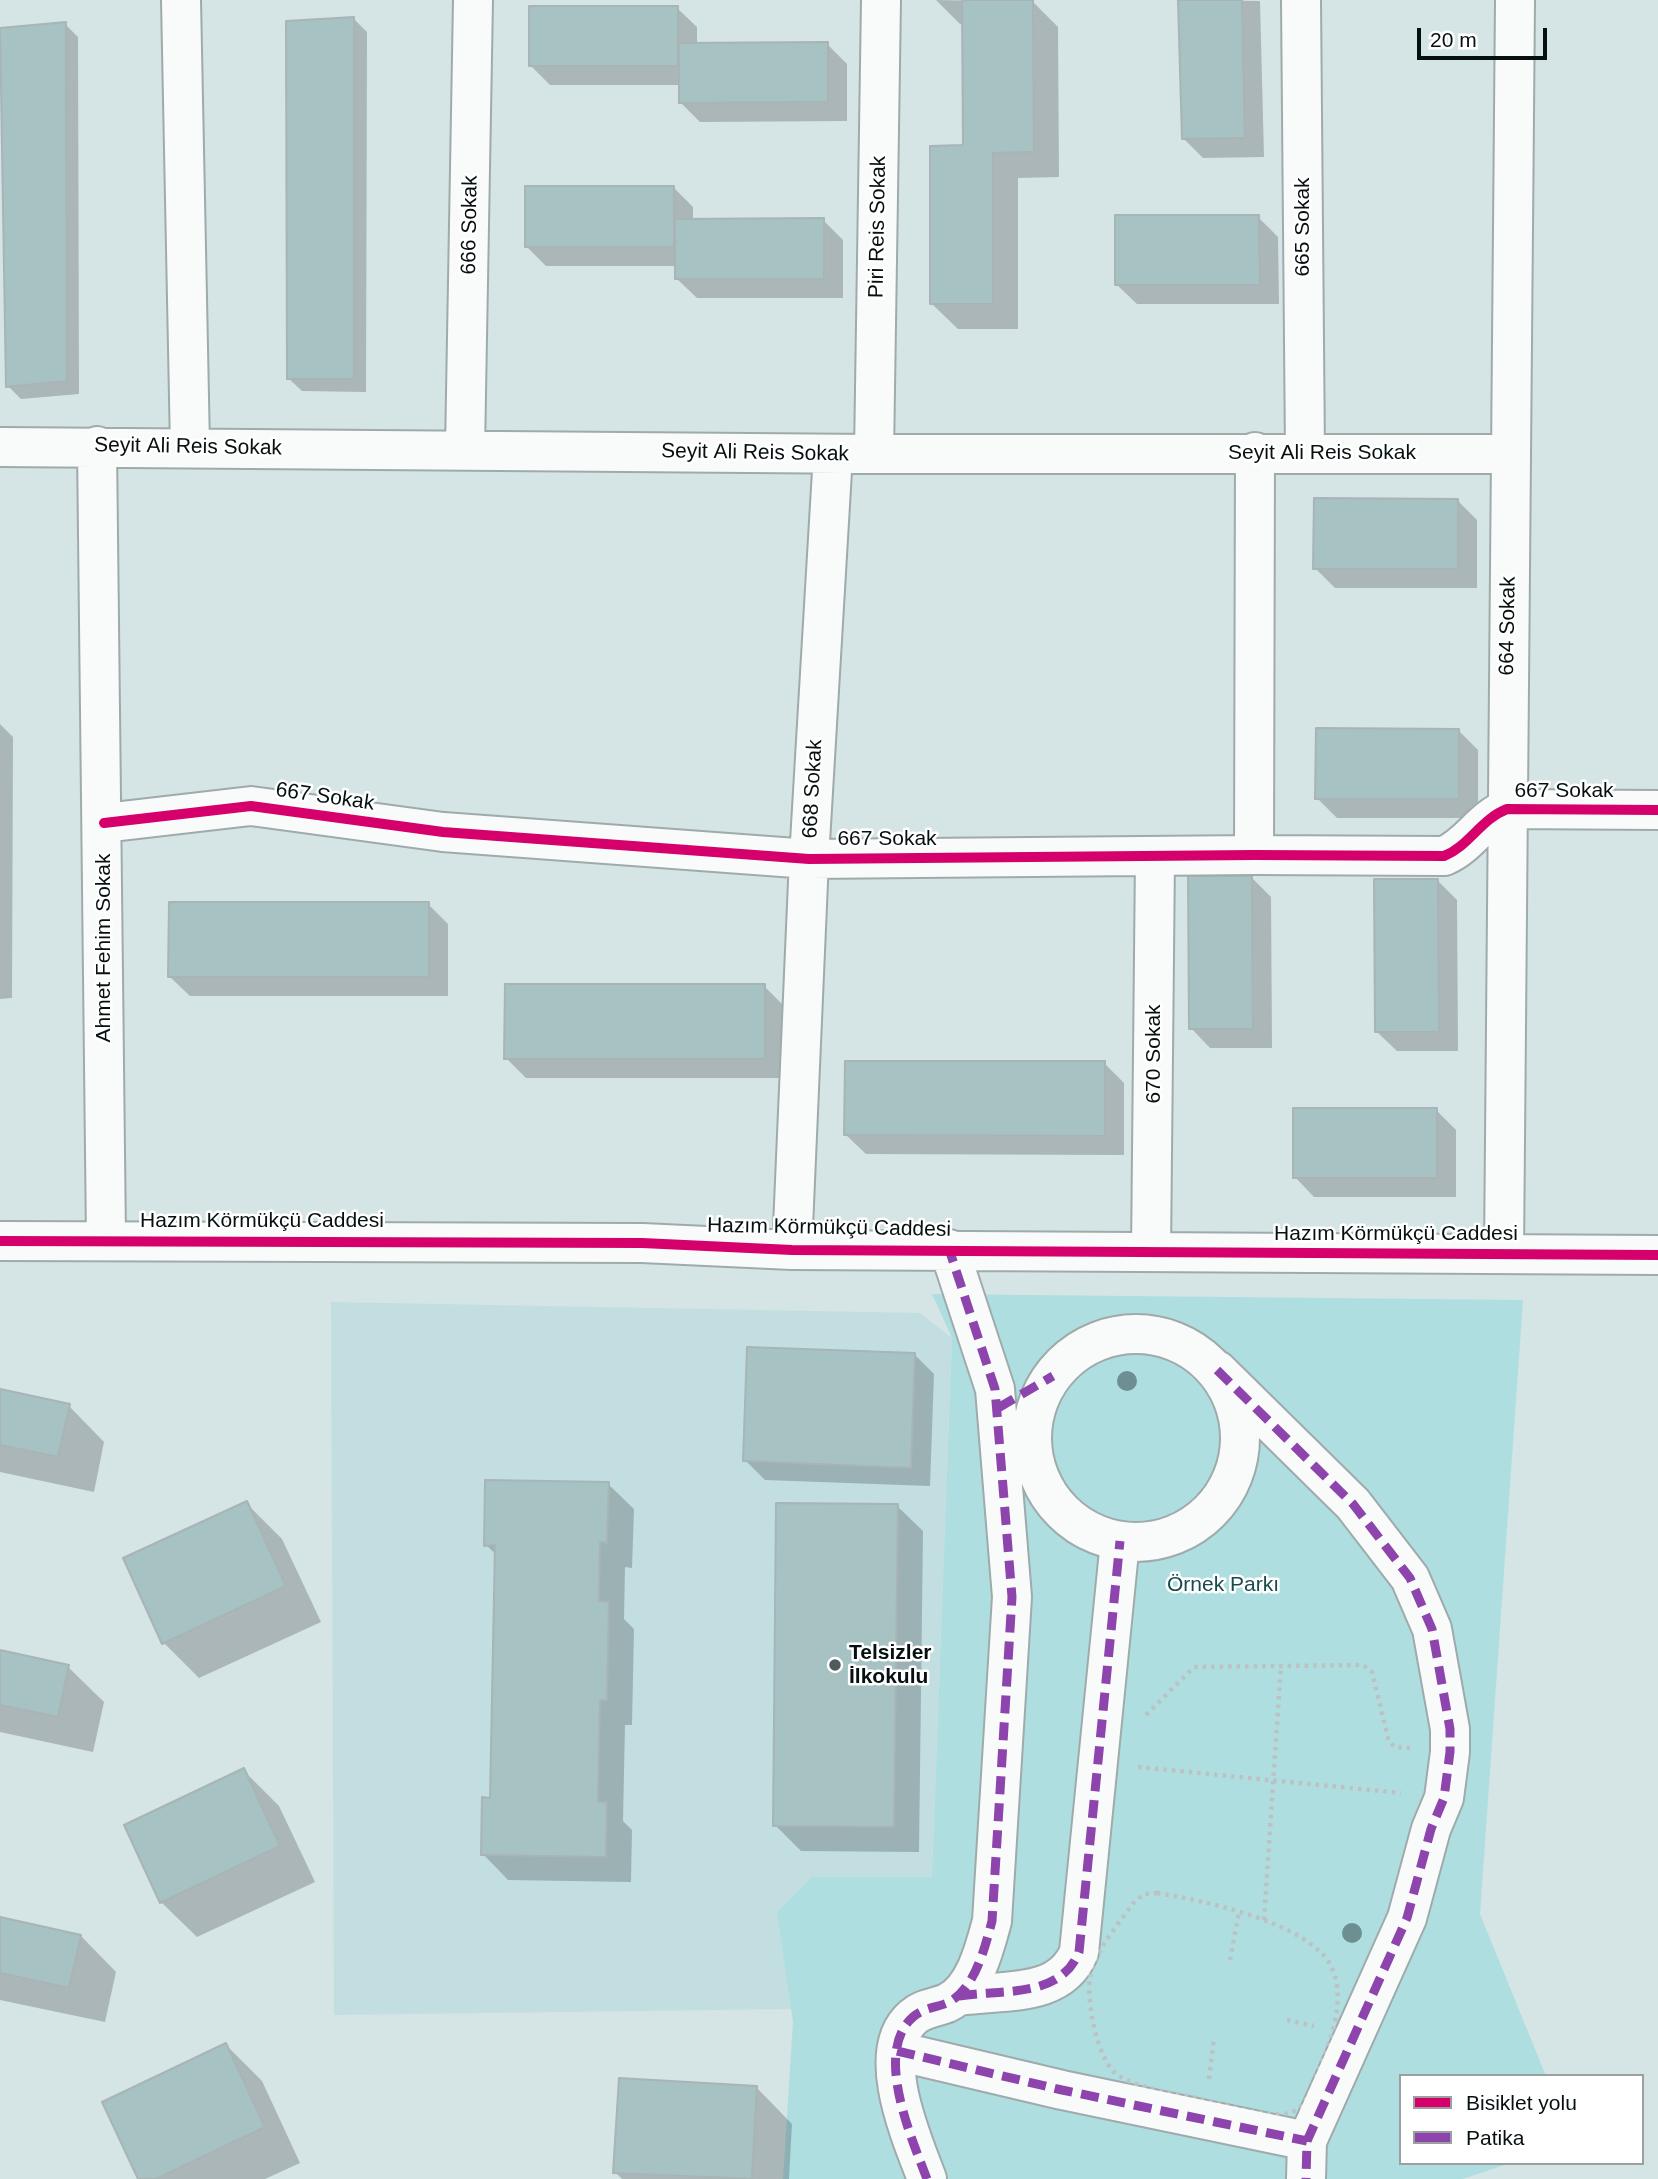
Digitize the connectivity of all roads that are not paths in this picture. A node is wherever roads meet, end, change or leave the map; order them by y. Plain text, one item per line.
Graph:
1 (181, 0) edge
2 (473, 0) edge
3 (881, 0) edge
4 (1301, 0) edge
5 (1515, 0) edge
6 (97, 446) junction
7 (0, 447) edge
8 (190, 447) junction
9 (465, 450) junction
10 (1255, 452) junction
11 (833, 454) junction
12 (874, 454) junction
13 (1305, 454) junction
14 (1510, 454) junction
15 (1507, 809) junction
16 (1658, 810) edge
17 (104, 823) junction
18 (1254, 855) junction
19 (1155, 856) junction
20 (809, 859) junction
21 (106, 1239) junction
22 (0, 1241) edge
23 (948, 1249) junction
24 (792, 1250) junction
25 (1151, 1252) junction
26 (1504, 1252) junction
27 (1658, 1255) edge
28 (1217, 1370) junction
29 (1053, 1376) junction
30 (998, 1408) junction
31 (1120, 1541) junction
32 (959, 1996) junction
33 (897, 2051) junction
34 (1307, 2141) junction
35 (927, 2179) edge
36 (1306, 2179) edge

1 - 8 street
2 - 9 street, 666 Sokak
3 - 12 street, Piri Reis Sokak
4 - 13 street, 665 Sokak
5 - 14 street, 664 Sokak
6 - 7 street, Seyit Ali Reis Sokak
6 - 8 street, Seyit Ali Reis Sokak
6 - 17 street, Ahmet Fehim Sokak
8 - 9 street, Seyit Ali Reis Sokak
9 - 11 street, Seyit Ali Reis Sokak
10 - 12 street, Seyit Ali Reis Sokak
10 - 13 street, Seyit Ali Reis Sokak
10 - 18 street
11 - 12 street, Seyit Ali Reis Sokak
11 - 20 street, 668 Sokak
13 - 14 street, Seyit Ali Reis Sokak
14 - 15 street, 664 Sokak
15 - 16 street, 667 Sokak
15 - 18 street, 667 Sokak
15 - 26 street, 664 Sokak
17 - 20 street, 667 Sokak
17 - 21 street, Ahmet Fehim Sokak
18 - 19 street, 667 Sokak
19 - 20 street, 667 Sokak
19 - 25 street, 670 Sokak
20 - 24 street, 668 Sokak
21 - 22 street, Hazım Körmükçü Caddesi
21 - 24 street, Hazım Körmükçü Caddesi
23 - 24 street, Hazım Körmükçü Caddesi
23 - 25 street, Hazım Körmükçü Caddesi
23 - 30 street
25 - 26 street, Hazım Körmükçü Caddesi
26 - 27 street, Hazım Körmükçü Caddesi
28 - 29 street
28 - 31 street
28 - 34 street
29 - 30 street
29 - 31 street
30 - 32 street
31 - 32 street
32 - 33 street
33 - 34 street
33 - 35 street
34 - 36 street

